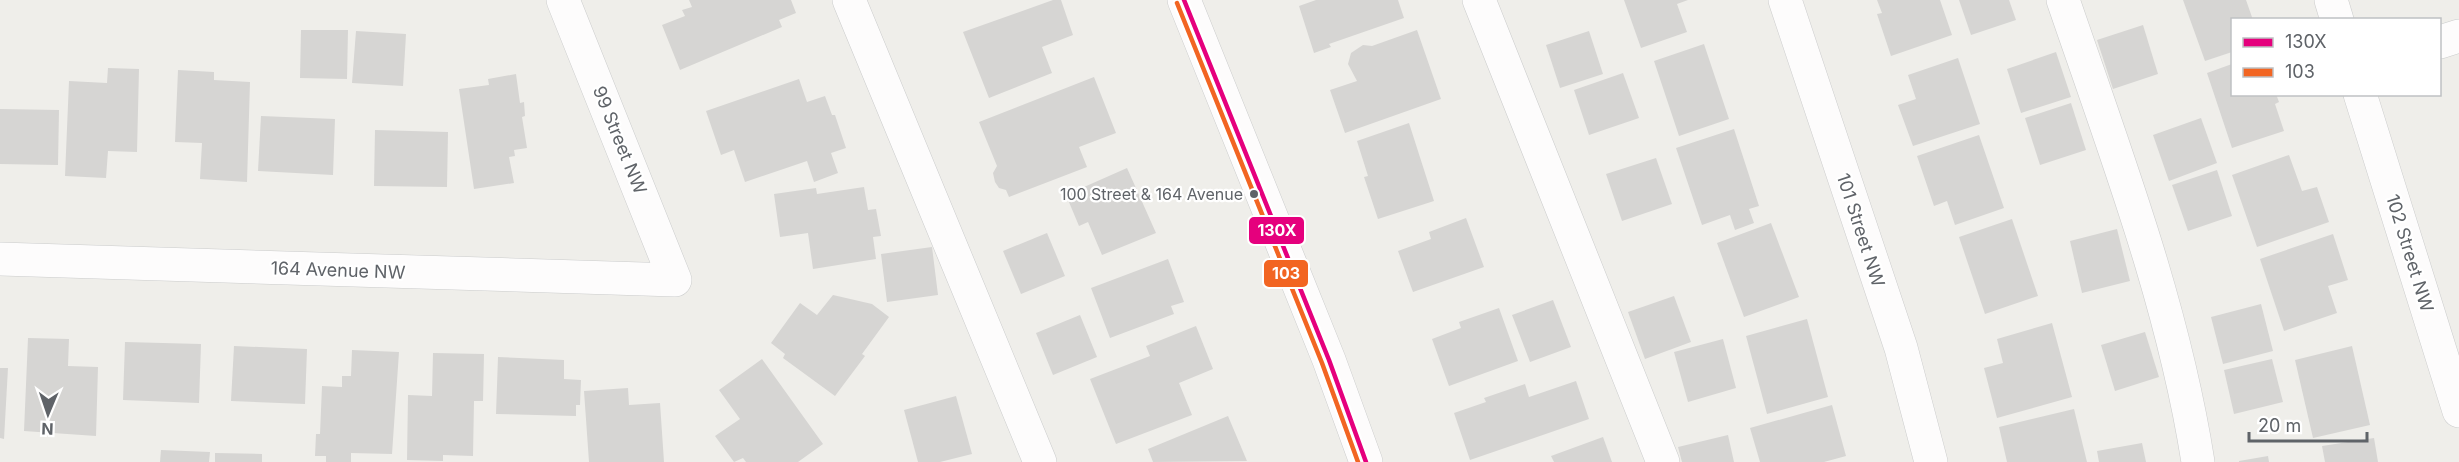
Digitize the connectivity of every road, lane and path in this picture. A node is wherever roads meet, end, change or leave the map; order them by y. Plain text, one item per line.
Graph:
1 (563, 0) edge
2 (849, 0) edge
3 (1184, 0) edge
4 (1479, 0) edge
5 (1785, 0) edge
6 (2063, 0) edge
7 (2331, 0) edge
8 (2336, 18) edge
9 (2459, 36) edge
10 (2441, 41) edge
11 (2361, 96) edge
12 (0, 259) edge
13 (675, 280) joint
14 (2459, 411) edge
15 (1040, 462) edge
16 (1366, 462) edge
17 (1663, 462) edge
18 (1931, 462) edge
19 (2198, 462) edge

1 - 13 street, 99 Street NW
2 - 15 street
3 - 16 street
4 - 17 street
5 - 18 street, 101 Street NW
6 - 19 street
7 - 8 street
9 - 10 street
11 - 14 street, 102 Street NW
12 - 13 street, 164 Avenue NW

